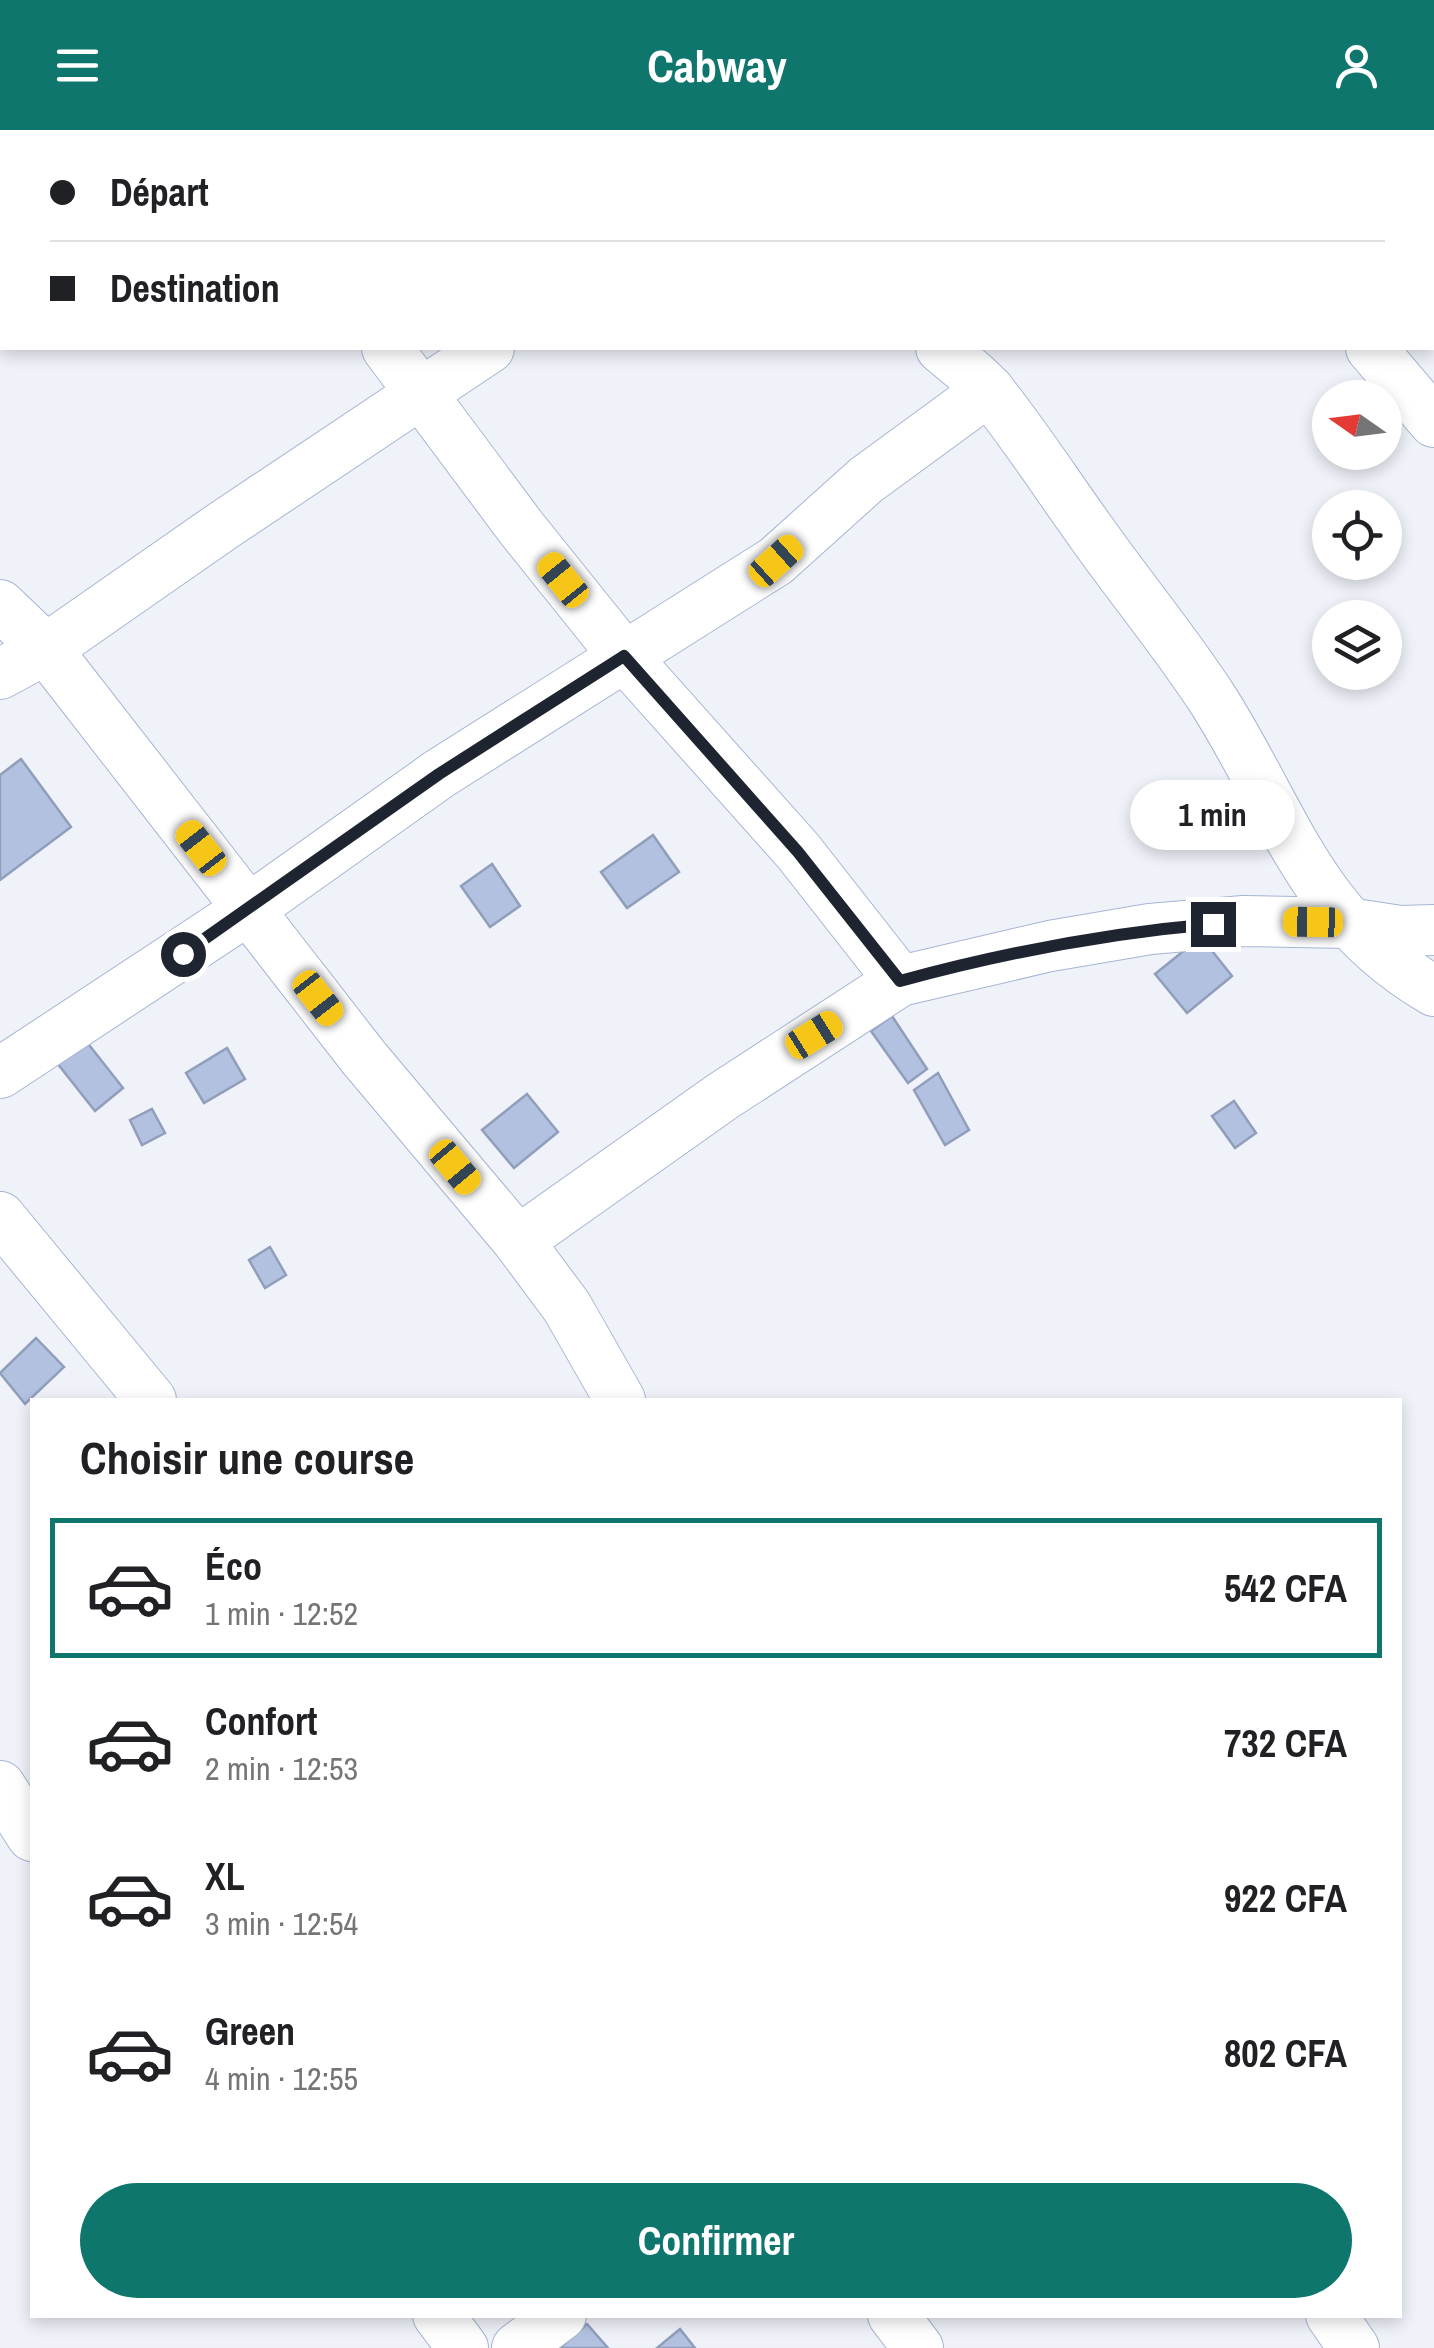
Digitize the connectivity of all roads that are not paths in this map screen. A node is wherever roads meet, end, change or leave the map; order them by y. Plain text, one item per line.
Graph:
1 (389, 350) edge
2 (486, 350) edge
3 (942, 350) edge
4 (1373, 350) edge
5 (989, 390) junction
6 (420, 394) junction
7 (1434, 422) edge
8 (0, 605) edge
9 (46, 649) junction
10 (624, 656) junction
11 (0, 674) edge
12 (248, 910) junction
13 (1348, 923) junction
14 (1434, 930) edge
15 (900, 981) junction
16 (1434, 990) edge
17 (0, 1074) edge
18 (0, 1217) edge
19 (518, 1240) junction
20 (149, 1398) edge
21 (619, 1398) edge
22 (440, 2318) edge
23 (557, 2318) edge
24 (895, 2318) edge
25 (1333, 2318) edge
26 (463, 2348) edge
27 (517, 2348) edge
28 (918, 2348) edge
29 (1354, 2348) edge

1 - 6 street
2 - 6 street
3 - 5 street
4 - 7 street
5 - 10 street
5 - 13 street
6 - 9 street
6 - 10 street
8 - 9 street
9 - 11 street
9 - 12 street
10 - 12 street
10 - 15 street
12 - 17 street
12 - 19 street
13 - 14 street
13 - 15 street
13 - 16 street
15 - 19 street
18 - 20 street
19 - 21 street
22 - 26 street
23 - 27 street
24 - 28 street
25 - 29 street

